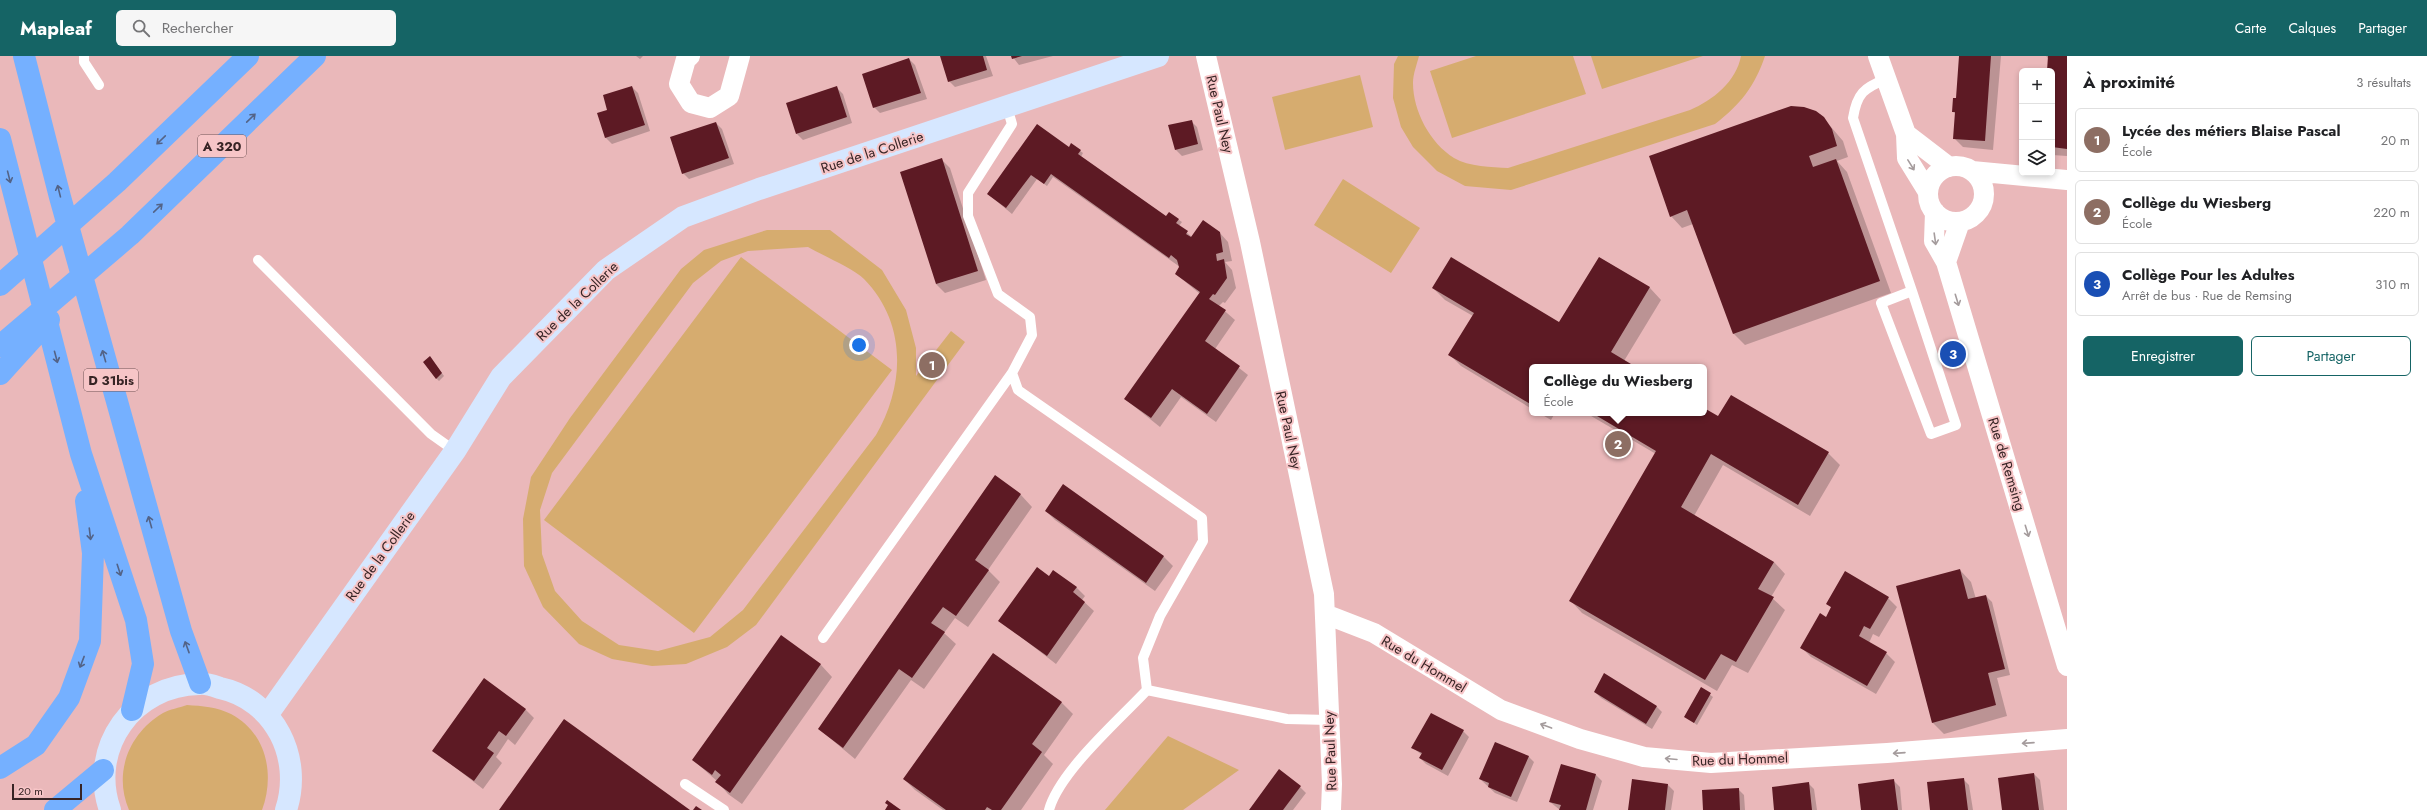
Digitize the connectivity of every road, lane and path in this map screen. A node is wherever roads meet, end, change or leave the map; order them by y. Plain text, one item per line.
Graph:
1 (84, 56) edge
2 (227, 56) edge
3 (248, 56) edge
4 (315, 56) edge
5 (690, 56) edge
6 (740, 56) edge
7 (1158, 56) edge
8 (1206, 56) edge
9 (1878, 56) edge
10 (27, 62) edge
11 (1886, 79) junction
12 (99, 85) dead end
13 (1007, 107) junction
14 (189, 113) junction
15 (1906, 134) junction
16 (0, 139) edge
17 (1948, 167) junction
18 (1972, 171) junction
19 (2067, 180) edge
20 (1928, 192) junction
21 (1935, 212) junction
22 (1960, 222) junction
23 (106, 256) junction
24 (258, 260) dead end
25 (1946, 262) junction
26 (0, 285) edge
27 (1912, 291) junction
28 (0, 346) edge
29 (1012, 373) junction
30 (0, 374) edge
31 (455, 451) junction
32 (81, 454) junction
33 (1325, 614) junction
34 (823, 638) dead end
35 (2067, 666) edge
36 (200, 683) junction
37 (1147, 690) junction
38 (132, 710) junction
39 (268, 714) junction
40 (1329, 720) junction
41 (2067, 739) edge
42 (0, 768) edge
43 (103, 770) junction
44 (685, 784) dead end
45 (55, 810) edge
46 (110, 810) edge
47 (286, 810) edge
48 (724, 810) edge
49 (1049, 810) edge
50 (1330, 810) edge

1 - 12 lane
2 - 14 highway
3 - 14 highway
23 -> 4 highway, A 320
5 - 6 street
7 - 13 street, Rue de la Collerie
8 - 33 street, Rue Paul Ney
9 - 11 street
36 -> 10 highway, D 31bis
11 - 15 street
11 - 27 lane
13 - 29 lane
13 - 31 street, Rue de la Collerie
14 -> 26 highway
15 - 17 street
15 -> 20 street
16 -> 32 highway, D 31bis
17 - 18 street
17 - 20 street
18 - 19 street
18 - 22 street
20 - 21 street
21 - 22 street
21 -> 25 street, Rue de Remsing
22 - 25 street
23 - 28 highway, A 320
23 - 30 highway
24 - 31 lane
25 -> 35 street, Rue de Remsing
27 - 27 lane
29 - 34 lane
29 - 37 lane
31 - 39 street, Rue de la Collerie
32 -> 38 highway, D 31bis
32 -> 42 highway
33 - 40 street, Rue Paul Ney
41 -> 33 street, Rue du Hommel
36 - 38 street
36 - 39 street
37 - 40 lane
37 - 49 lane
38 - 43 street
39 - 47 street
40 - 50 street, Rue Paul Ney
43 - 45 highway
43 - 46 street
44 - 48 lane

